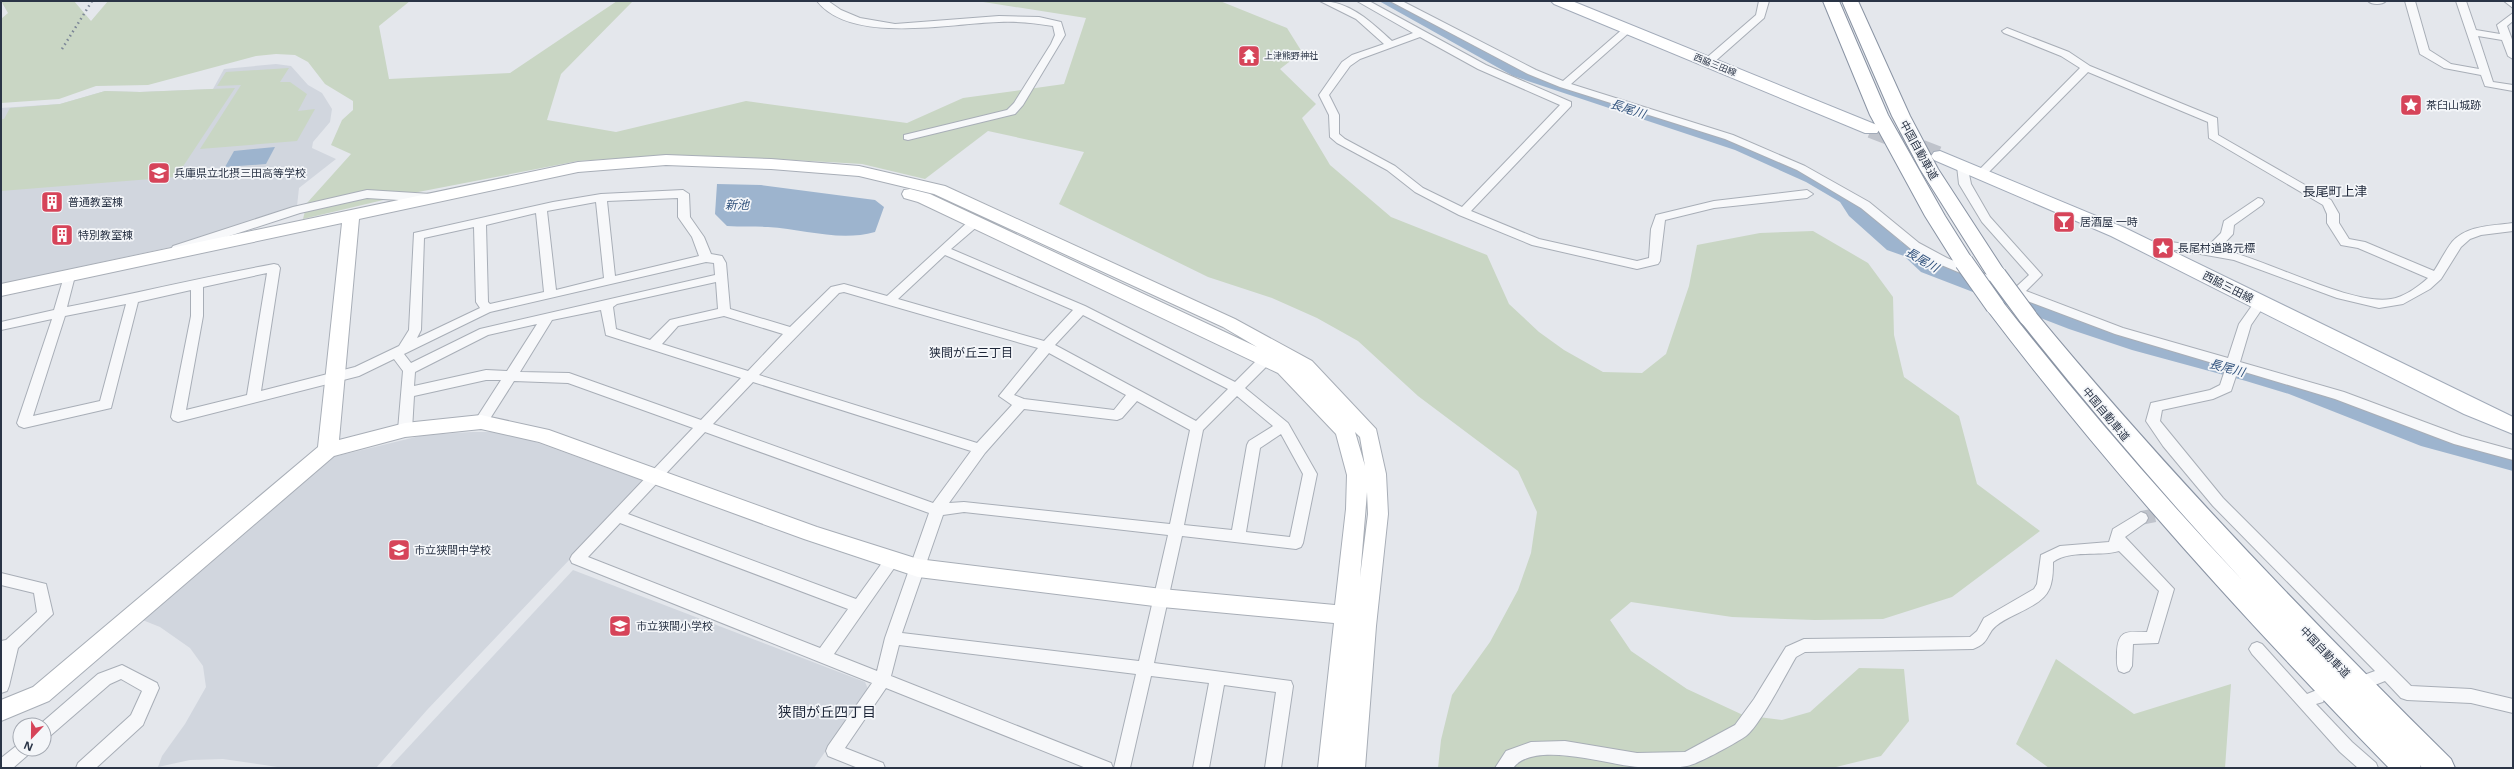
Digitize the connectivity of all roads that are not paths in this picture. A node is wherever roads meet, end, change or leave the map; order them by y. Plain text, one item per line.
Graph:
1 (822, 1) edge
2 (1325, 1) edge
3 (1362, 1) edge
4 (1395, 1) edge
5 (1559, 1) edge
6 (1764, 1) edge
7 (1831, 1) edge
8 (1850, 1) edge
9 (2373, 1) edge
10 (2381, 1) edge
11 (2410, 1) edge
12 (2461, 1) edge
13 (2509, 1) edge
14 (2513, 5) edge
15 (2513, 16) edge
16 (1628, 29) junction
17 (2007, 31) dead end
18 (2471, 32) junction
19 (1420, 34) junction
20 (2507, 38) junction
21 (1391, 45) junction
22 (2513, 56) edge
23 (1708, 62) junction
24 (2086, 68) junction
25 (2485, 73) junction
26 (1564, 85) junction
27 (2513, 88) edge
28 (1871, 129) tunnel mouth
29 (908, 137) dead end
30 (1940, 156) tunnel mouth
31 (1963, 166) junction
32 (1981, 174) junction
33 (1807, 194) dead end
34 (432, 198) junction
35 (601, 198) junction
36 (2258, 202) dead end
37 (541, 209) junction
38 (1463, 212) junction
39 (351, 220) junction
40 (480, 222) junction
41 (975, 222) junction
42 (2513, 228) edge
43 (2148, 246) junction
44 (943, 250) junction
45 (2210, 250) junction
46 (706, 258) junction
47 (144, 259) junction
48 (722, 277) junction
49 (2436, 277) junction
50 (68, 280) junction
51 (610, 281) junction
52 (197, 283) junction
53 (1, 290) edge
54 (2017, 292) junction
55 (550, 295) junction
56 (1, 299) edge
57 (133, 299) junction
58 (889, 301) junction
59 (2260, 303) junction
60 (607, 305) junction
61 (487, 309) junction
62 (1081, 309) junction
63 (62, 310) junction
64 (724, 312) junction
65 (548, 317) junction
66 (1, 326) edge
67 (793, 332) junction
68 (653, 345) junction
69 (1047, 346) junction
70 (399, 352) junction
71 (1266, 359) junction
72 (2235, 365) junction
73 (409, 370) junction
74 (512, 374) junction
75 (750, 376) junction
76 (335, 377) junction
77 (1236, 388) junction
78 (406, 393) junction
79 (1135, 394) junction
80 (254, 398) junction
81 (1021, 404) junction
82 (481, 422) junction
83 (703, 426) junction
84 (1283, 426) junction
85 (2513, 426) edge
86 (1197, 428) junction
87 (405, 430) junction
88 (980, 449) junction
89 (328, 450) junction
90 (2513, 455) edge
91 (656, 476) junction
92 (936, 510) junction
93 (618, 516) junction
94 (2141, 518) tunnel mouth
95 (1175, 530) junction
96 (1238, 537) junction
97 (2117, 539) junction
98 (892, 560) junction
99 (918, 568) junction
100 (1, 579) edge
101 (1162, 598) junction
102 (859, 607) junction
103 (1346, 616) junction
104 (1366, 617) junction
105 (893, 638) junction
106 (6, 646) edge
107 (2257, 649) dead end
108 (823, 658) junction
109 (2124, 666) dead end
110 (1146, 668) junction
111 (2387, 673) junction
112 (1218, 678) junction
113 (2370, 680) dead end
114 (882, 681) junction
115 (1, 686) edge
116 (2513, 706) edge
117 (1, 711) edge
118 (52, 724) edge
119 (14, 757) edge
120 (1, 768) edge
121 (84, 768) edge
122 (877, 768) edge
123 (1104, 768) edge
124 (1122, 768) edge
125 (1201, 768) edge
126 (1273, 768) edge
127 (1330, 768) edge
128 (1354, 768) edge
129 (1503, 768) edge
130 (2370, 768) edge
131 (2407, 768) edge
132 (2441, 768) edge

1 - 29 street
2 - 21 street
3 - 19 street
4 - 26 street
5 - 16 main road, 西脇三田線
6 - 23 street
7 - 131 highway, 中国自動車道, bridge
8 - 132 highway, 中国自動車道, bridge
9 - 10 street
11 - 25 street
12 - 18 street
13 - 14 street
15 - 20 street
16 - 23 main road, 西脇三田線
16 - 26 street
17 - 24 street
18 - 20 street
18 - 25 street
19 - 21 street
19 - 38 street
20 - 22 street
21 - 38 street
23 - 28 main road, 西脇三田線
24 - 32 street
24 - 49 street
25 - 27 street
26 - 54 street
30 - 31 main road, 西脇三田線
31 - 32 main road, 西脇三田線
31 - 54 street
32 - 43 main road, 西脇三田線
33 - 38 street
34 - 39 street
34 - 47 street
34 - 104 street
35 - 37 street
35 - 46 street
35 - 51 street
36 - 45 street
37 - 40 street
37 - 55 street
39 - 41 street
39 - 47 street
39 - 50 street
39 - 76 street
40 - 61 street
40 - 70 street
41 - 44 street
41 - 71 street
42 - 49 street
43 - 45 street
43 - 59 main road, 西脇三田線
44 - 58 street
44 - 62 street
45 - 49 street
46 - 48 street
46 - 51 street
47 - 50 street
48 - 60 street
48 - 64 street
50 - 53 street
50 - 56 street
50 - 63 street
51 - 55 street
52 - 57 street
52 - 80 street
52 - 80 street
54 - 72 street
55 - 61 street
57 - 63 street
57 - 63 street
58 - 67 street
58 - 69 street
59 - 72 street
59 - 85 main road, 西脇三田線
60 - 65 street
60 - 68 street
61 - 70 street
62 - 69 street
62 - 77 street
63 - 66 street
64 - 67 street
64 - 68 street
65 - 73 street
65 - 74 street
67 - 75 street
68 - 75 street
69 - 79 street
69 - 81 street
70 - 73 street
70 - 76 street
71 - 77 street
71 - 103 street
72 - 90 street
72 - 111 street
73 - 78 street
74 - 78 street
74 - 82 street
74 - 83 street
75 - 83 street
75 - 88 street
76 - 80 street
76 - 89 street
77 - 84 street
77 - 86 street
78 - 87 street
79 - 81 street
79 - 86 street
81 - 88 street
82 - 87 street
82 - 91 street
83 - 91 street
83 - 92 street
84 - 96 street
84 - 96 street
86 - 95 street
87 - 89 street
88 - 92 street
89 - 117 street
91 - 93 street
91 - 98 street
92 - 95 street
92 - 99 street
93 - 102 street
93 - 108 street
94 - 97 street
95 - 96 street
95 - 101 street
97 - 109 street
97 - 129 street
98 - 99 street
98 - 102 street
99 - 101 street
99 - 105 street
100 - 106 street
101 - 103 street
101 - 110 street
102 - 108 street
103 - 104 street
103 - 127 street
104 - 128 street
105 - 110 street
105 - 114 street
106 - 115 street
107 - 130 street
108 - 114 street
110 - 112 street
110 - 124 street
111 - 113 street
111 - 116 street
112 - 125 street
112 - 126 street
114 - 122 street
114 - 123 street
118 - 121 street
119 - 120 street

